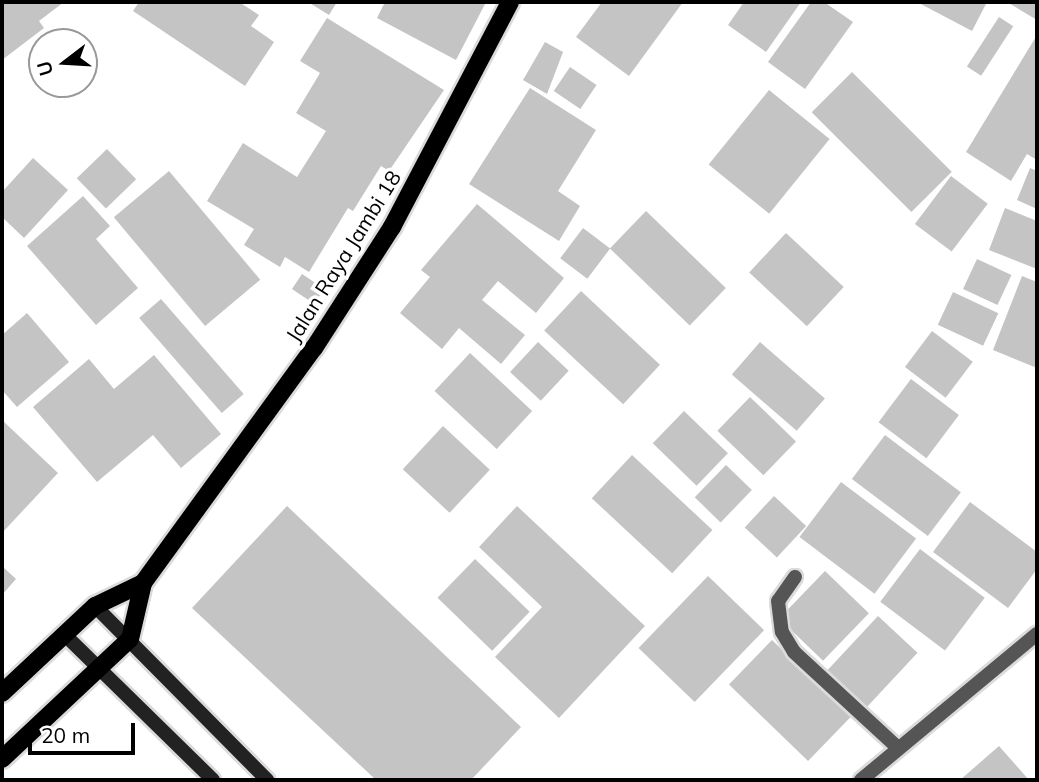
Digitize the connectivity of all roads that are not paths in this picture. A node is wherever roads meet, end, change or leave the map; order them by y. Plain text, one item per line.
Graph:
1 (510, 2) edge
2 (795, 576) dead end
3 (143, 583) junction
4 (95, 606) junction
5 (1037, 634) edge
6 (65, 635) junction
7 (130, 639) junction
8 (99, 668) junction
9 (2, 694) edge
10 (897, 747) junction
11 (2, 759) edge
12 (213, 780) edge
13 (267, 780) edge
14 (861, 780) edge

1 - 3 main road, Jalan Raya Jambi 18
2 - 10 street
3 - 4 main road
3 - 7 main road
4 - 6 main road
4 - 7 main road
5 - 10 street
6 - 8 main road
6 - 9 main road
7 - 8 main road
7 - 13 main road
8 - 11 main road
8 - 12 main road
10 - 14 street

